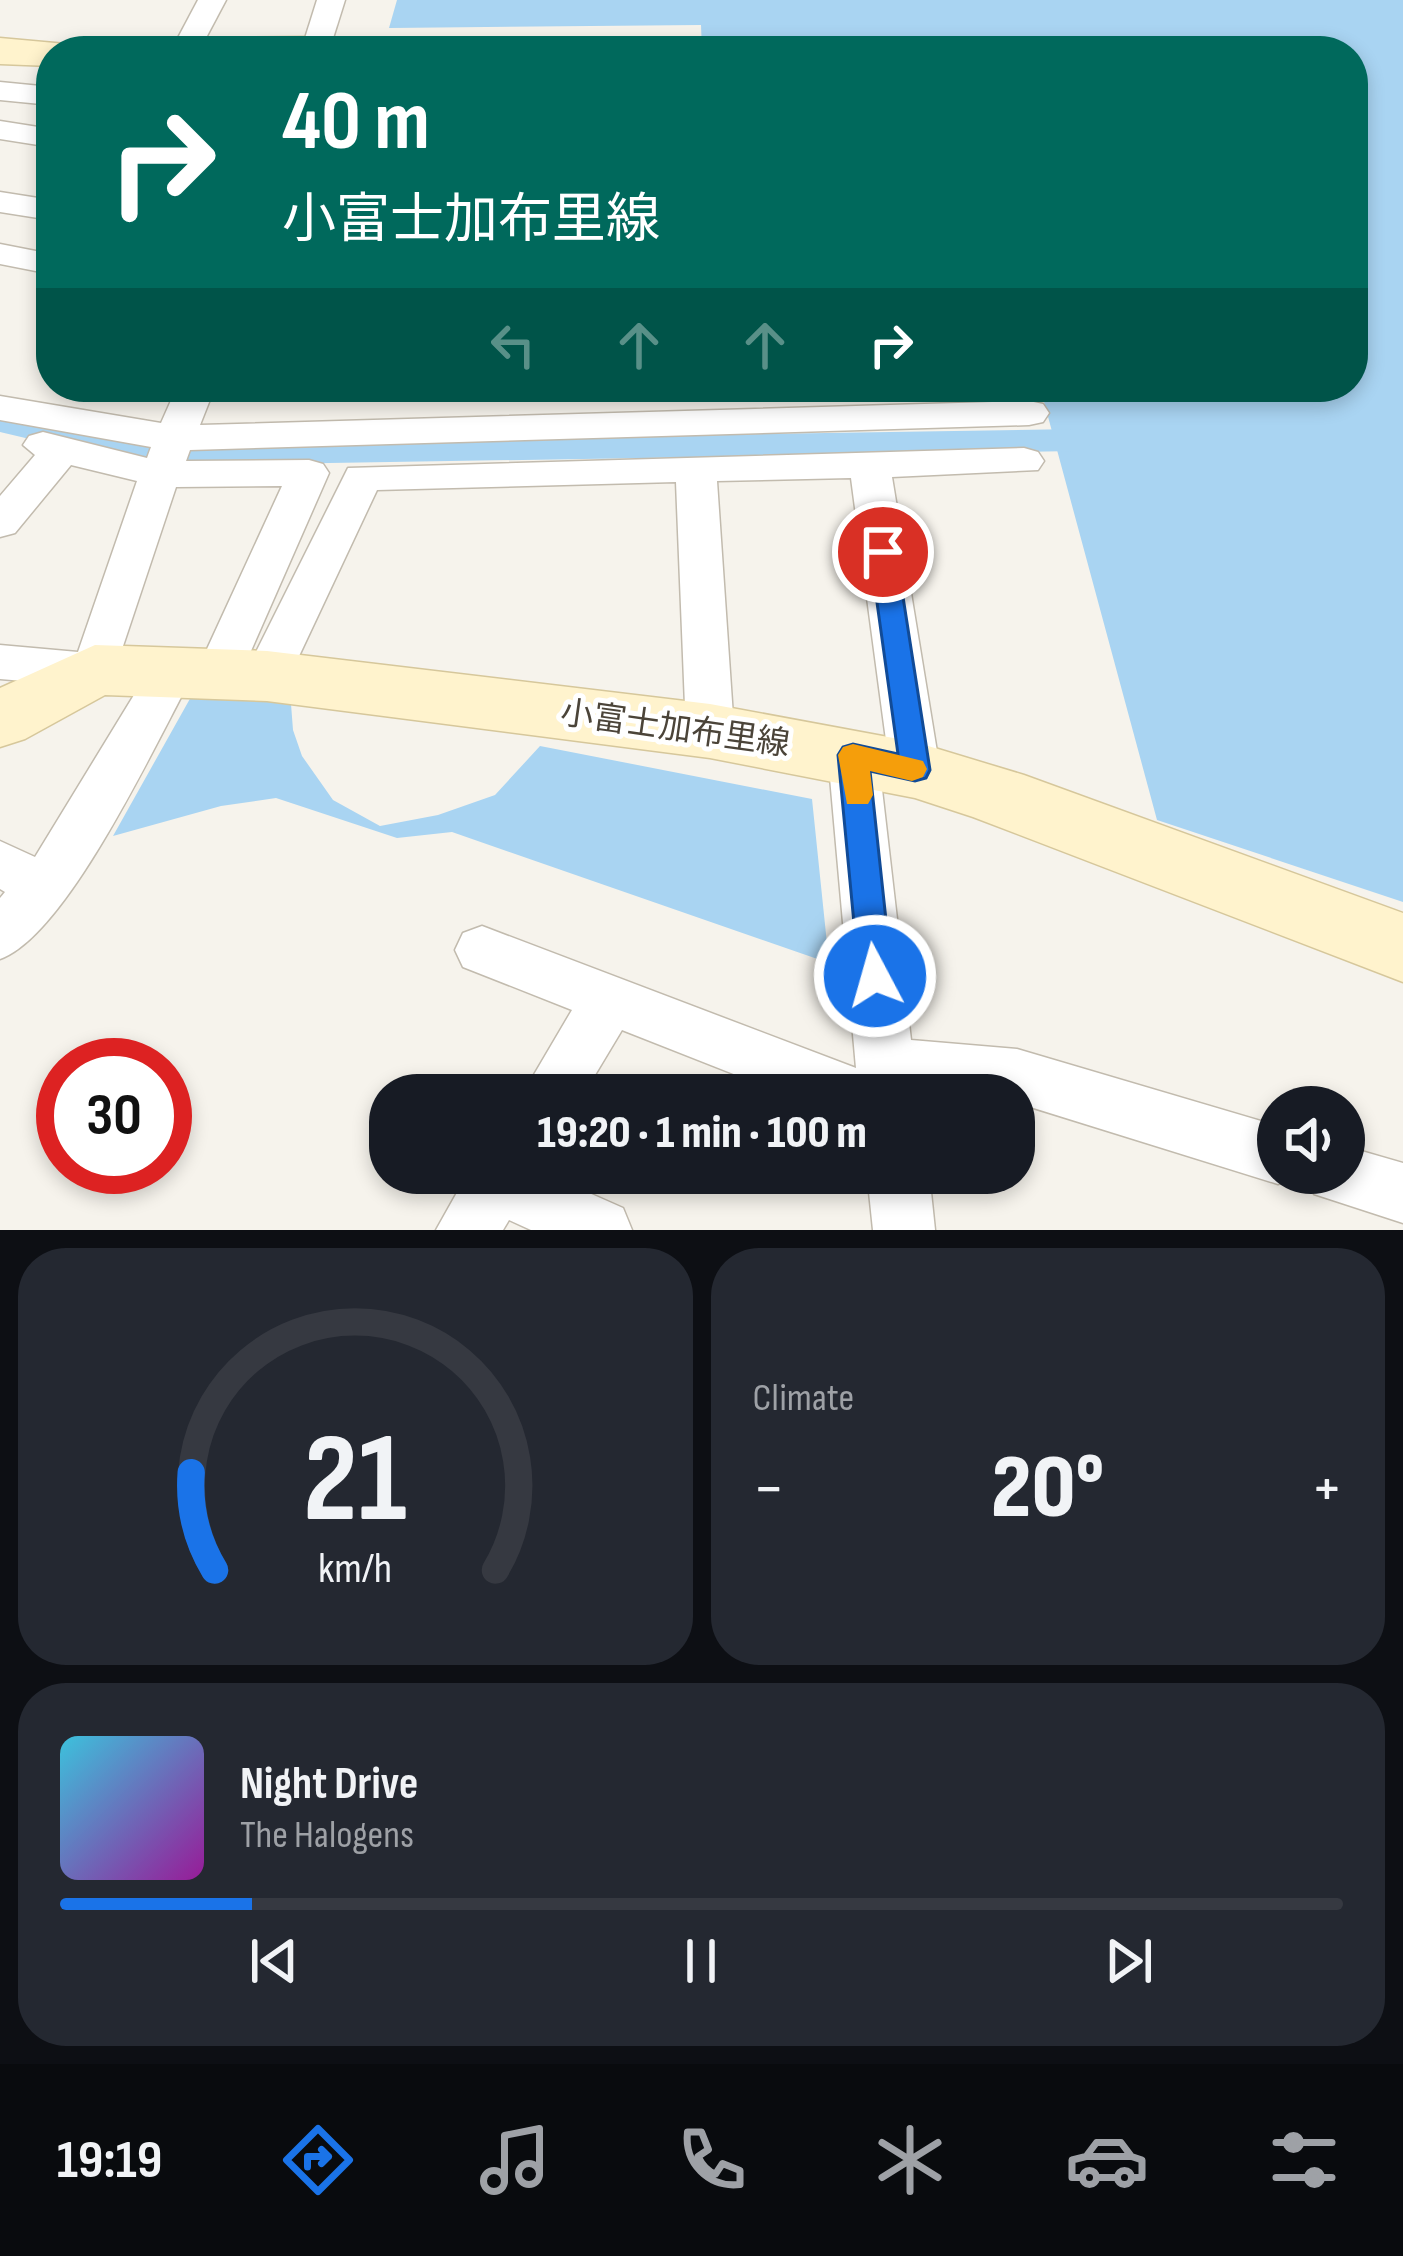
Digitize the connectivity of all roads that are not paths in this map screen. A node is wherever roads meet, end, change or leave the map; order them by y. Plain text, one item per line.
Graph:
1 (212, 0) edge
2 (332, 0) edge
3 (193, 36) edge
4 (320, 36) edge
5 (0, 51) edge
6 (36, 52) edge
7 (0, 91) edge
8 (36, 95) edge
9 (0, 130) edge
10 (36, 136) edge
11 (0, 202) edge
12 (36, 208) edge
13 (0, 254) edge
14 (36, 261) edge
15 (190, 402) edge
16 (695, 403) edge
17 (0, 408) edge
18 (1029, 413) dead end
19 (0, 434) edge
20 (62, 449) junction
21 (167, 456) junction
22 (1024, 461) dead end
23 (870, 465) junction
24 (696, 469) junction
25 (309, 473) junction
26 (362, 477) junction
27 (0, 523) edge
28 (0, 662) edge
29 (95, 670) junction
30 (219, 674) junction
31 (0, 720) edge
32 (710, 731) junction
33 (884, 762) junction
34 (21, 875) edge
35 (0, 936) edge
36 (1403, 948) edge
37 (482, 950) dead end
38 (610, 1000) junction
39 (564, 1074) edge
40 (844, 1074) edge
41 (876, 1074) edge
42 (1035, 1081) edge
43 (1257, 1149) edge
44 (1365, 1182) edge
45 (1403, 1193) edge
46 (900, 1194) edge
47 (489, 1195) edge
48 (602, 1230) edge
49 (904, 1230) edge

1 - 3 street
2 - 4 street
5 - 6 main road
7 - 8 street
9 - 10 street
11 - 12 street
13 - 14 street
15 - 21 street
16 - 18 street
16 - 21 street
17 - 21 street
19 - 20 street
20 - 21 street
20 - 27 street
21 - 25 street
21 - 29 street
22 - 23 street
23 - 24 street
23 - 33 street
24 - 26 street
24 - 32 street
25 - 26 street
25 - 30 street
26 - 30 street
28 - 29 street
29 - 30 main road, 小富士加布里線
29 - 31 main road, 小富士加布里線
30 - 32 main road, 小富士加布里線
30 - 34 street
32 - 33 main road, 小富士加布里線
33 - 36 main road, 小富士加布里線
33 - 41 street
34 - 35 street
37 - 38 street
38 - 39 street
38 - 40 street
42 - 43 street
44 - 45 street
46 - 49 street
47 - 48 street

